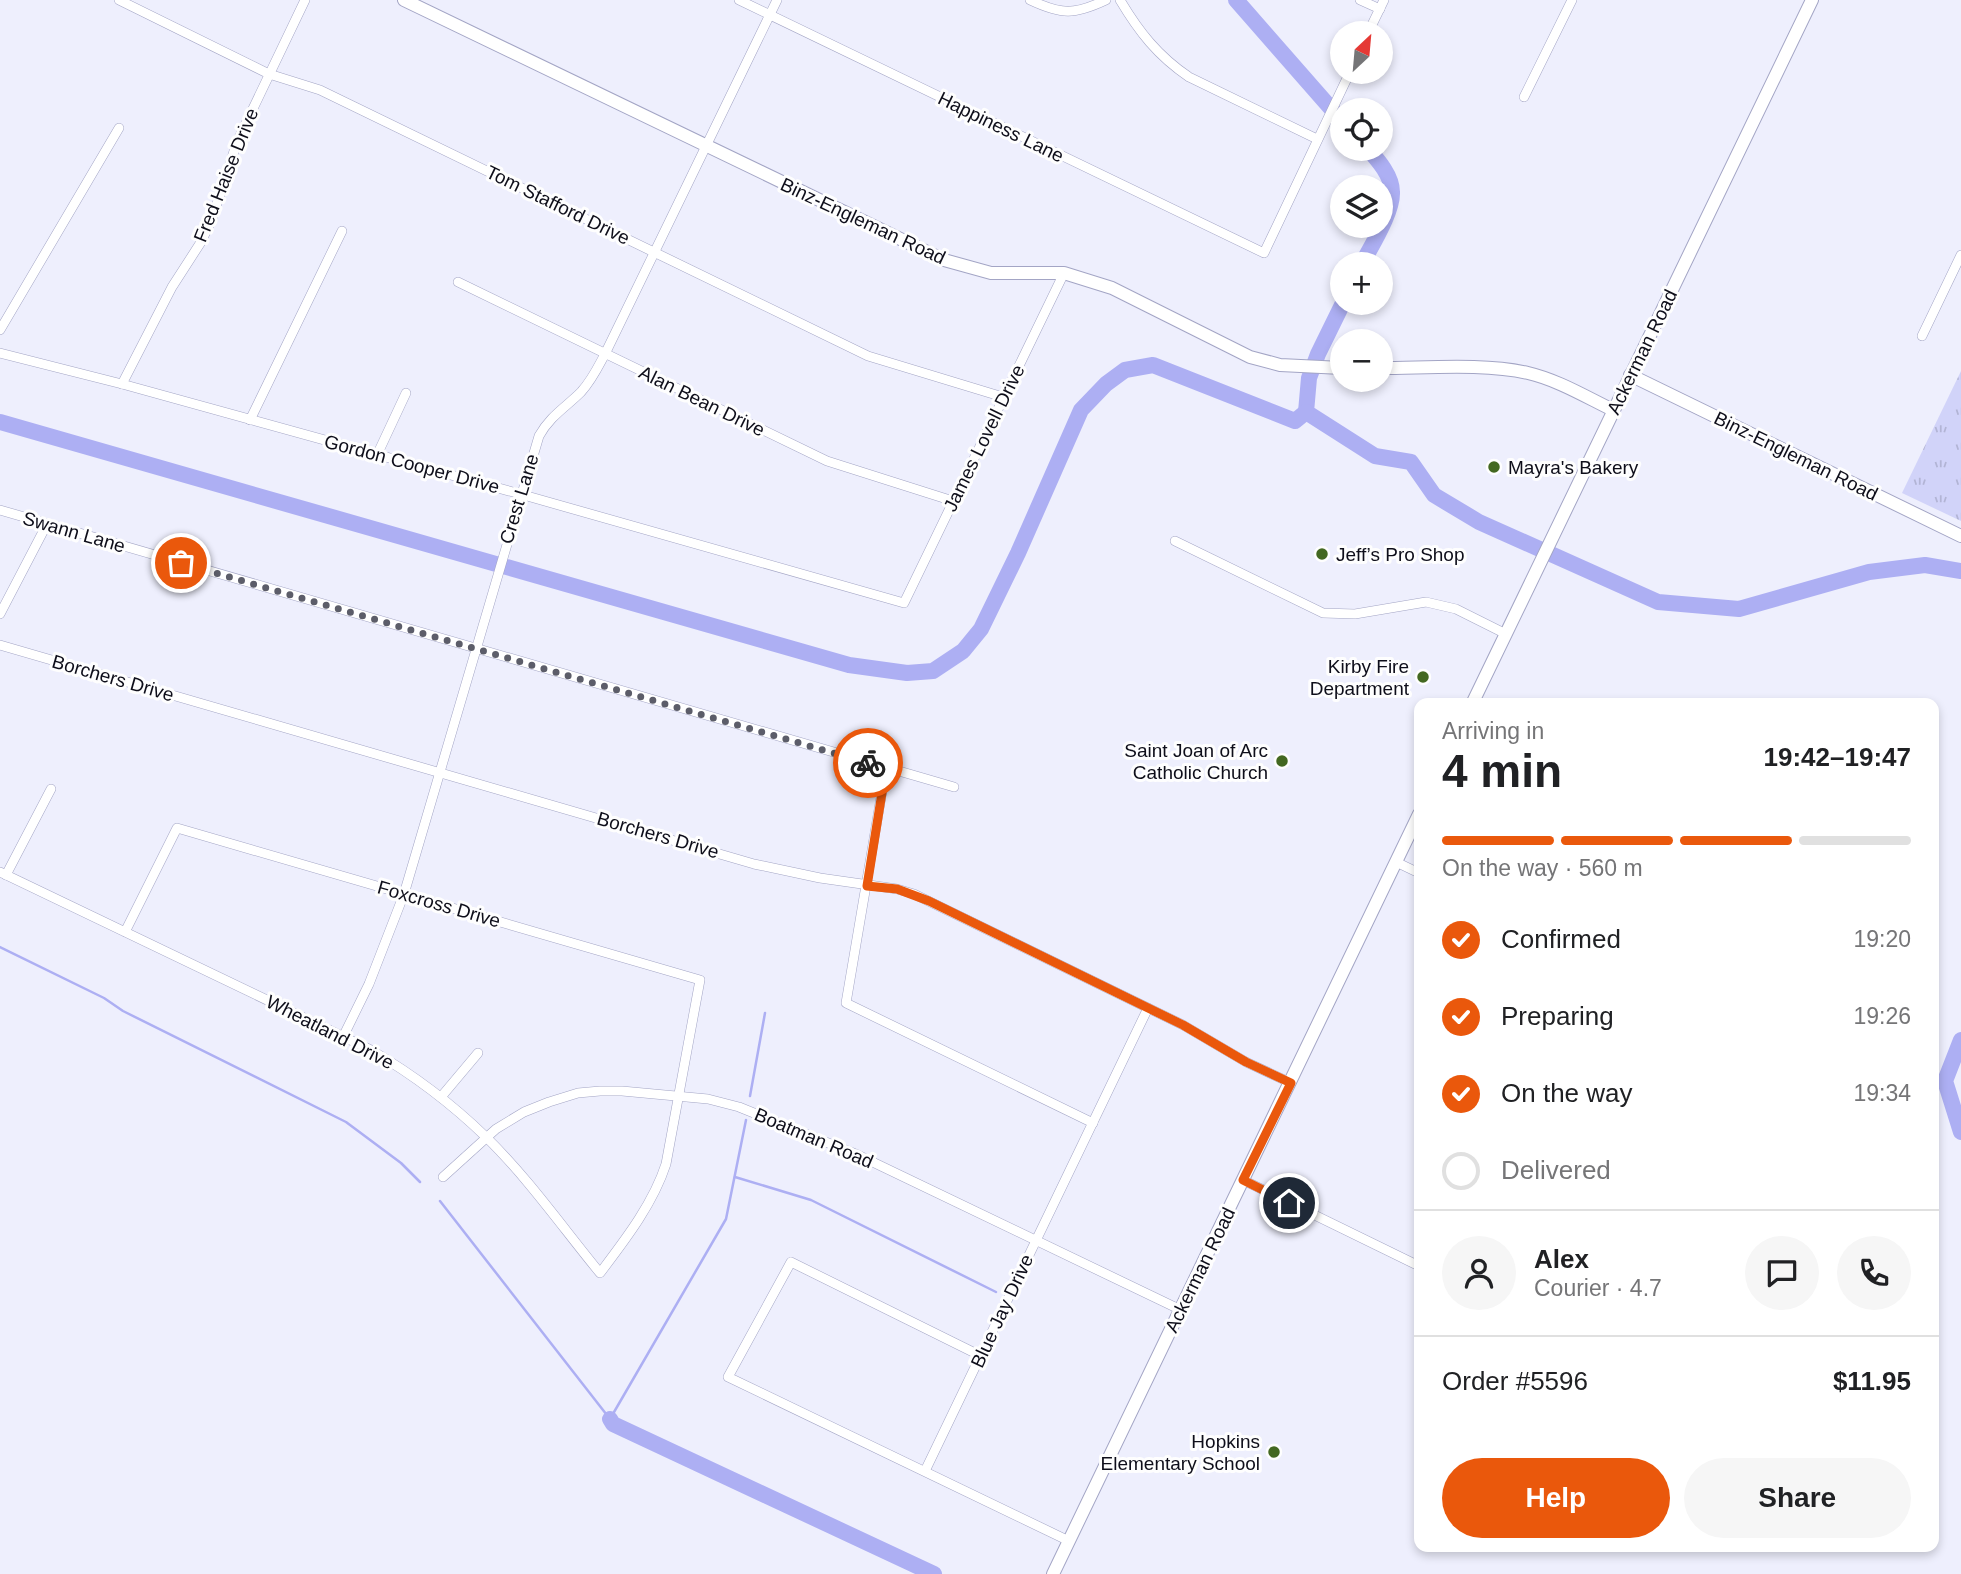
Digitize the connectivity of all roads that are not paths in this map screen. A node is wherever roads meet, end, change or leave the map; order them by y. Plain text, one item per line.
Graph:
1 (119, 0) edge
2 (305, 0) edge
3 (404, 0) edge
4 (739, 0) edge
5 (776, 0) edge
6 (1030, 0) edge
7 (1106, 0) edge
8 (1120, 0) edge
9 (1360, 0) edge
10 (1572, 0) edge
11 (1811, 1) edge
12 (1382, 5) edge
13 (769, 15) junction
14 (1374, 21) edge
15 (269, 74) junction
16 (1344, 84) edge
17 (1524, 97) dead end
18 (119, 128) dead end
19 (1319, 136) junction
20 (705, 147) junction
21 (342, 231) dead end
22 (653, 252) junction
23 (1961, 255) edge
24 (1064, 273) junction
25 (458, 282) dead end
26 (0, 330) edge
27 (1922, 336) dead end
28 (0, 353) edge
29 (606, 354) junction
30 (1330, 368) edge
31 (1393, 368) edge
32 (1630, 375) junction
33 (122, 384) junction
34 (406, 394) dead end
35 (1003, 397) junction
36 (1614, 410) junction
37 (250, 421) junction
38 (377, 455) junction
39 (520, 494) junction
40 (953, 501) junction
41 (0, 510) edge
42 (47, 524) junction
43 (1961, 536) edge
44 (1175, 541) dead end
45 (904, 603) joint
46 (0, 614) edge
47 (1506, 634) junction
48 (0, 645) edge
49 (475, 649) junction
50 (1475, 698) edge
51 (886, 768) junction
52 (438, 771) junction
53 (954, 787) dead end
54 (51, 789) dead end
55 (1414, 824) edge
56 (1396, 862) junction
57 (1414, 871) edge
58 (3, 874) edge
59 (867, 886) junction
60 (404, 894) junction
61 (125, 932) junction
62 (1148, 1008) junction
63 (343, 1037) junction
64 (478, 1052) dead end
65 (1291, 1083) junction
66 (678, 1096) junction
67 (441, 1097) junction
68 (1093, 1123) junction
69 (486, 1137) junction
70 (443, 1177) dead end
71 (1243, 1180) junction
72 (1036, 1240) junction
73 (1414, 1264) edge
74 (1181, 1310) junction
75 (981, 1356) junction
76 (925, 1472) junction
77 (1069, 1541) junction
78 (1053, 1574) edge

1 - 15 street, Tom Stafford Drive
2 - 15 street, Fred Haise Drive
3 - 20 street, Binz-Engleman Road
4 - 13 street, Happiness Lane
5 - 13 street, Crest Lane
6 - 7 street
8 - 19 street
9 - 12 street
10 - 17 street
11 - 32 street, Ackerman Road
12 - 14 street
13 - 19 street, Happiness Lane
13 - 20 street, Crest Lane
15 - 22 street, Tom Stafford Drive
15 - 33 street, Fred Haise Drive
16 - 19 street
18 - 26 street
20 - 22 street, Crest Lane
20 - 24 street, Binz-Engleman Road
21 - 37 street
22 - 29 street, Crest Lane
22 - 35 street, Tom Stafford Drive
23 - 27 street
24 - 30 street, Binz-Engleman Road
24 - 35 street, James Lovell Drive
25 - 29 street, Alan Bean Drive
28 - 33 street, Gordon Cooper Drive
29 - 39 street, Crest Lane
29 - 40 street, Alan Bean Drive
31 - 36 street
32 - 36 street, Ackerman Road
32 - 43 street, Binz-Engleman Road
33 - 37 street, Gordon Cooper Drive
34 - 38 street
35 - 40 street, James Lovell Drive
36 - 47 street, Ackerman Road
37 - 38 street, Gordon Cooper Drive
38 - 39 street, Gordon Cooper Drive
39 - 45 street, Gordon Cooper Drive
39 - 49 street, Crest Lane
40 - 45 street, James Lovell Drive
41 - 42 street, Swann Lane
42 - 46 street
42 - 49 street, Swann Lane
44 - 47 street
47 - 50 street, Ackerman Road
48 - 52 street, Borchers Drive
49 - 51 street, Swann Lane
49 - 52 street, Crest Lane
51 - 53 street, Swann Lane
51 - 59 street
52 - 59 street, Borchers Drive
52 - 60 street, Crest Lane
54 - 58 street
55 - 56 street, Ackerman Road
56 - 57 street
56 - 65 street, Ackerman Road
58 - 61 street, Wheatland Drive
59 - 62 street, Borchers Drive
59 - 68 street
60 - 61 street, Foxcross Drive
60 - 63 street, Crest Lane
60 - 66 street, Foxcross Drive
61 - 63 street, Wheatland Drive
62 - 65 street, Borchers Drive
62 - 68 street, Blue Jay Drive
63 - 67 street, Wheatland Drive
64 - 67 street
65 - 71 street, Ackerman Road
66 - 69 street, Boatman Road
66 - 69 street, Wheatland Drive
66 - 72 street, Boatman Road
67 - 69 street, Wheatland Drive
68 - 72 street, Blue Jay Drive
69 - 70 street, Boatman Road
71 - 73 street
71 - 74 street, Ackerman Road
72 - 74 street, Boatman Road
72 - 75 street, Blue Jay Drive
74 - 77 street, Ackerman Road
75 - 76 street, Blue Jay Drive
75 - 76 street
76 - 77 street
77 - 78 street, Ackerman Road

